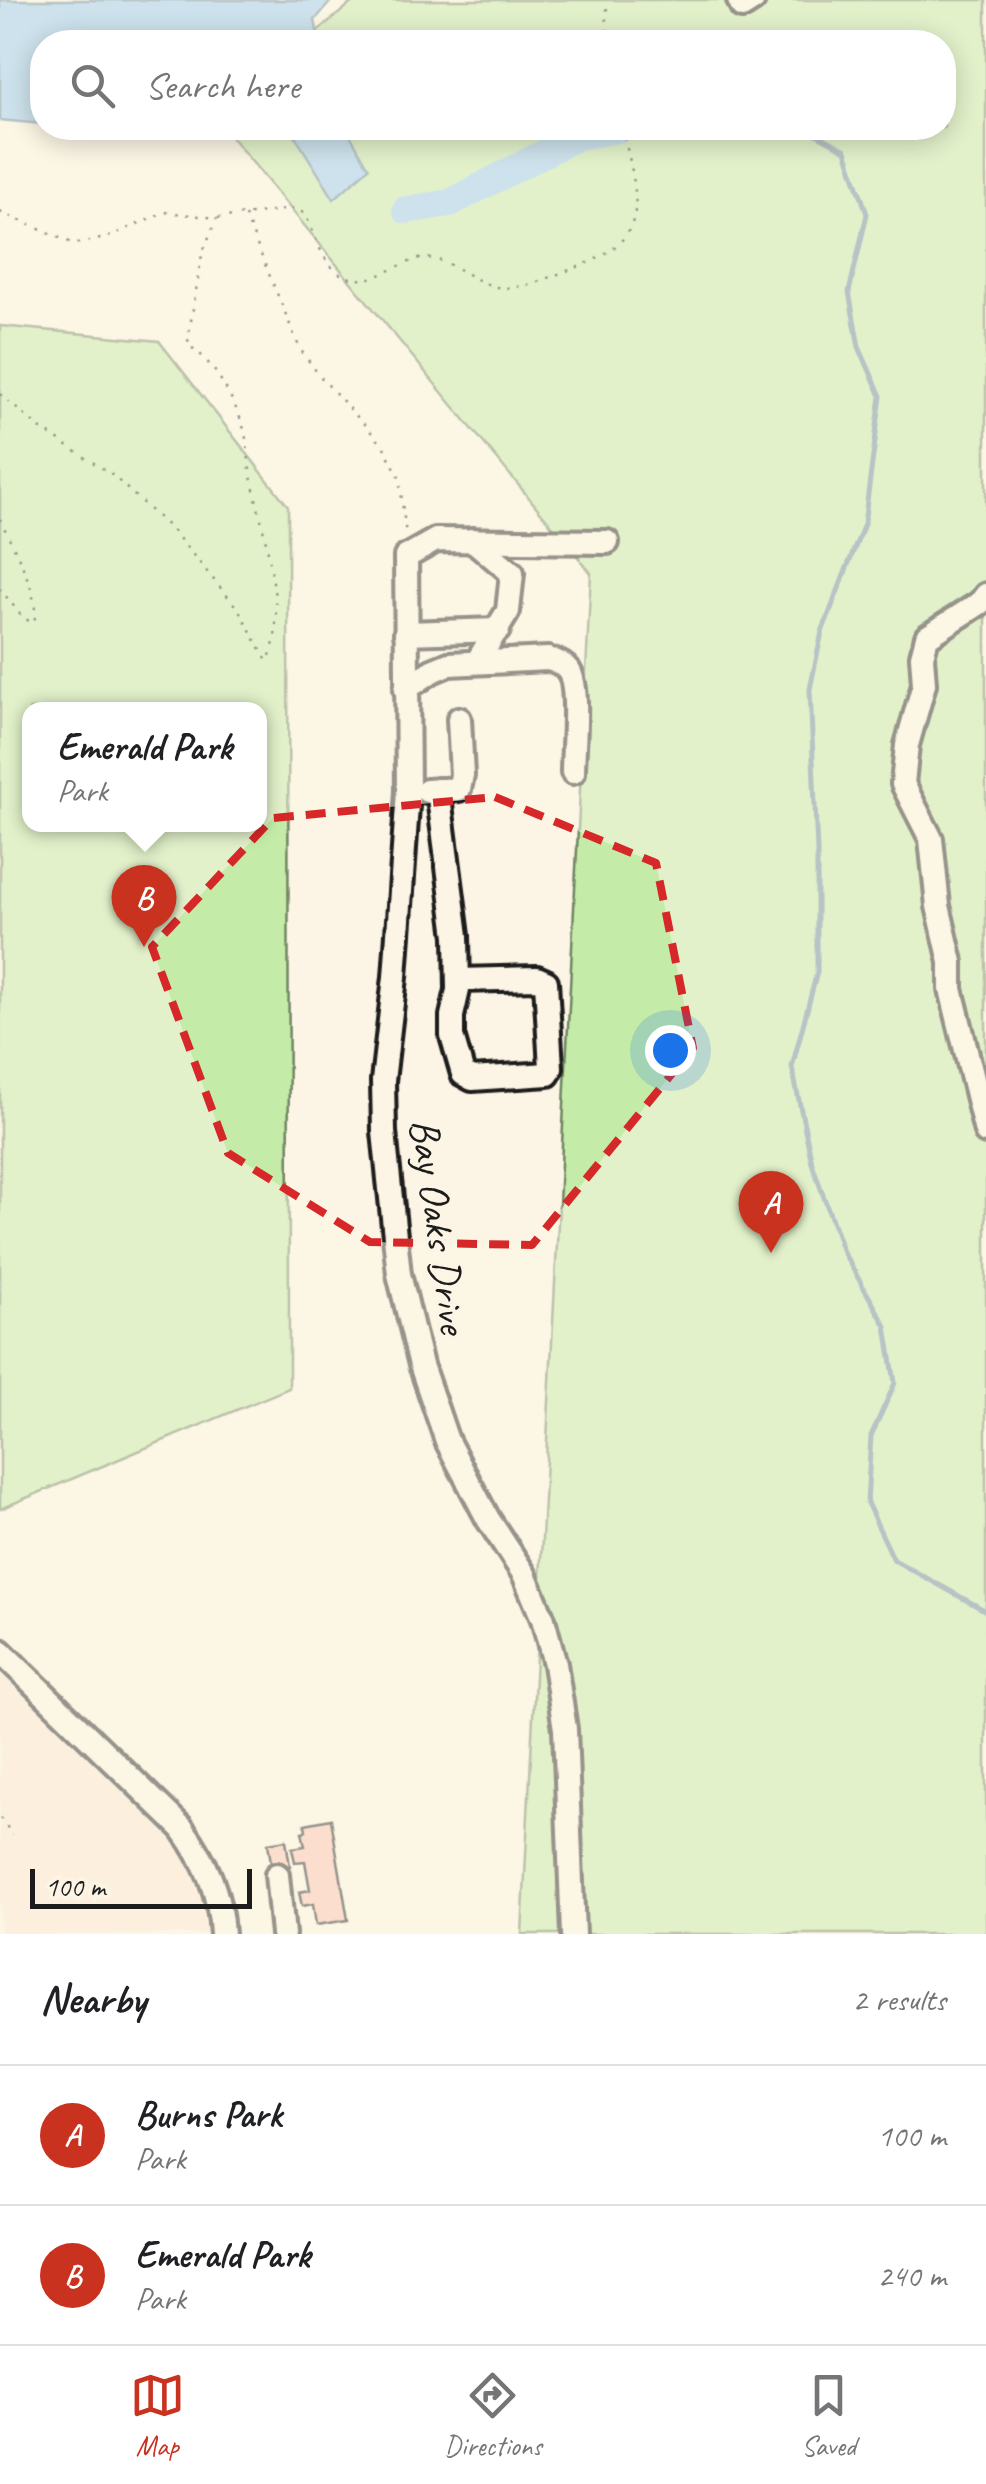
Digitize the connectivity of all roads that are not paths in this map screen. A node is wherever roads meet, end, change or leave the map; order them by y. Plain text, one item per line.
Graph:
1 (740, 0) edge
2 (754, 0) edge
3 (473, 540) junction
4 (607, 542) dead end
5 (986, 595) edge
6 (498, 630) junction
7 (406, 633) junction
8 (477, 662) junction
9 (406, 689) junction
10 (459, 719) dead end
11 (573, 772) dead end
12 (438, 790) junction
13 (408, 791) junction
14 (458, 980) junction
15 (986, 1132) edge
16 (0, 1651) edge
17 (276, 1875) dead end
18 (222, 1934) edge
19 (283, 1934) edge
20 (573, 1934) edge

1 - 2 street
3 - 4 street
3 - 6 street
3 - 7 street, Bay Oaks Drive
5 - 15 street
6 - 7 street
6 - 8 street
7 - 9 street, Bay Oaks Drive
8 - 9 street
8 - 11 street
9 - 13 street, Bay Oaks Drive
10 - 12 street
12 - 13 street
12 - 14 street
13 - 20 street, Bay Oaks Drive
14 - 14 street
16 - 18 street
17 - 19 street

